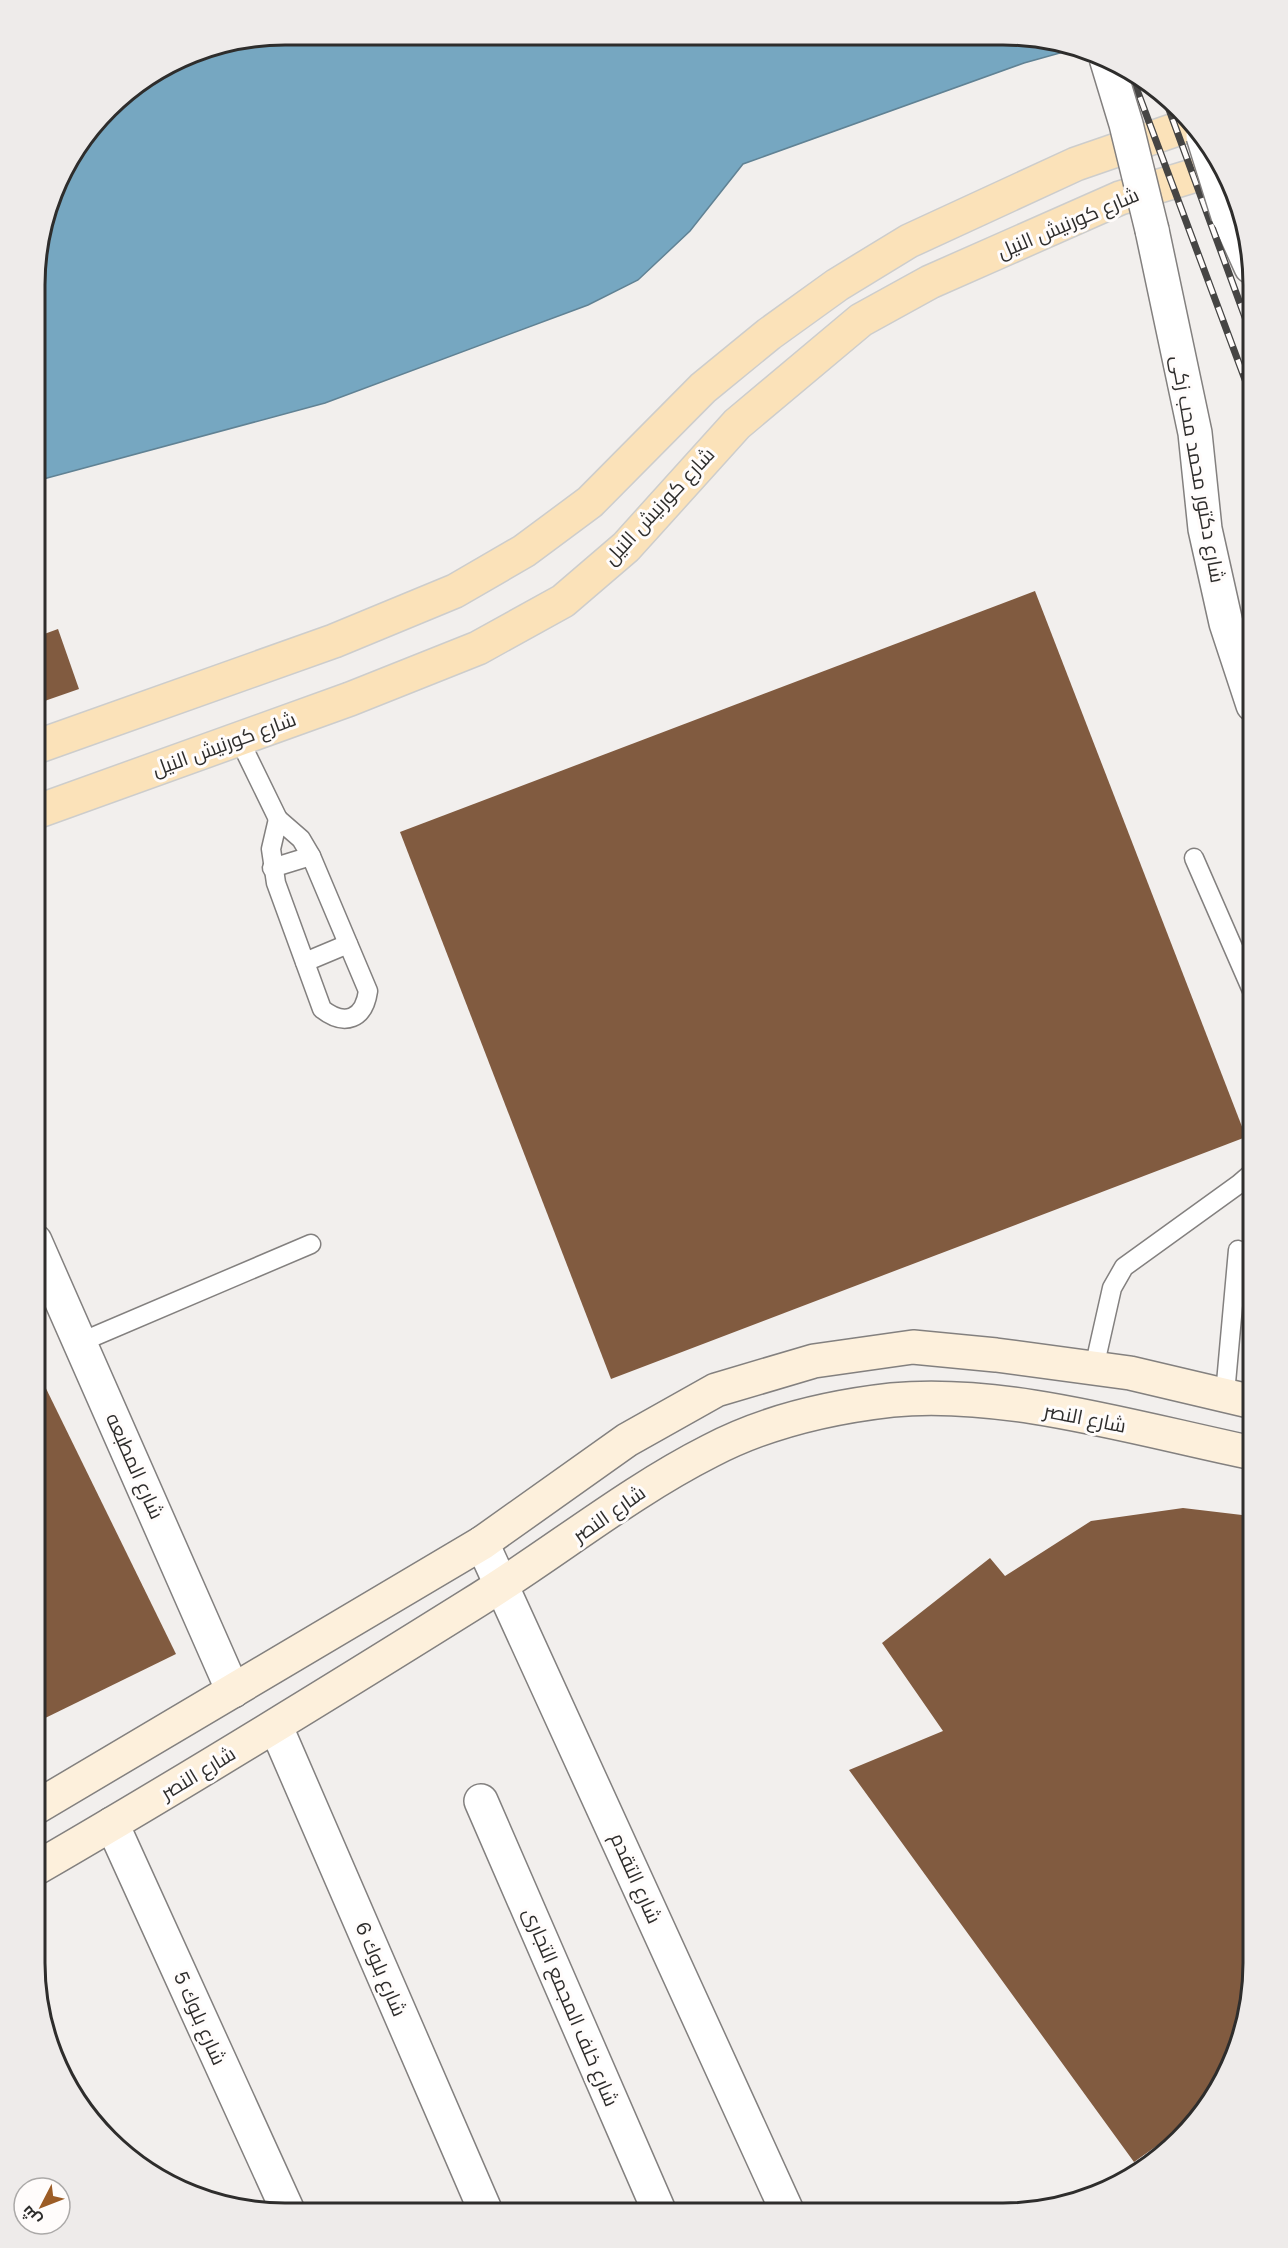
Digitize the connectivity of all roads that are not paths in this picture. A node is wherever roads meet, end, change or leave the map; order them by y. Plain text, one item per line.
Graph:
1 (1110, 70) edge
2 (1184, 127) edge
3 (1213, 170) edge
4 (1214, 171) edge
5 (1238, 238) edge
6 (1243, 675) edge
7 (239, 739) junction
8 (45, 744) edge
9 (45, 809) edge
10 (278, 819) junction
11 (310, 856) junction
12 (1194, 858) dead end
13 (272, 868) junction
14 (348, 944) junction
15 (304, 962) junction
16 (1243, 970) edge
17 (1243, 1181) edge
18 (312, 1244) dead end
19 (1238, 1250) dead end
20 (45, 1286) edge
21 (81, 1342) junction
22 (1094, 1368) junction
23 (1239, 1398) edge
24 (1243, 1451) edge
25 (482, 1543) junction
26 (502, 1585) junction
27 (233, 1691) junction
28 (276, 1727) junction
29 (482, 1801) dead end
30 (45, 1802) edge
31 (112, 1824) junction
32 (45, 1863) edge
33 (284, 2203) edge
34 (482, 2203) edge
35 (656, 2203) edge
36 (783, 2203) edge

1 - 6 street, شارع دكتور محمد محب زكى, bridge
2 - 8 main road
3 - 7 main road, شارع كورنيش النيل
4 - 5 street, bridge
7 - 9 main road, شارع كورنيش النيل
7 - 10 lane
10 - 11 lane
10 - 13 lane
11 - 13 lane
11 - 14 lane
12 - 16 lane
13 - 15 lane
14 - 15 lane
14 - 15 lane
17 - 22 lane
18 - 21 lane
19 - 23 lane
20 - 21 street, شارع المطبعه
21 - 27 street, شارع المطبعه
22 - 23 main road
22 - 25 main road
24 - 26 main road, شارع النصر
25 - 26 street, شارع التقدم
25 - 27 main road
26 - 28 main road, شارع النصر
26 - 36 street, شارع التقدم
27 - 30 main road
28 - 31 main road, شارع النصر
28 - 34 street, شارع بلوك 6
29 - 35 street, شارع خلف المجمع التجارى
31 - 32 main road, شارع النصر
31 - 33 street, شارع بلوك 5

